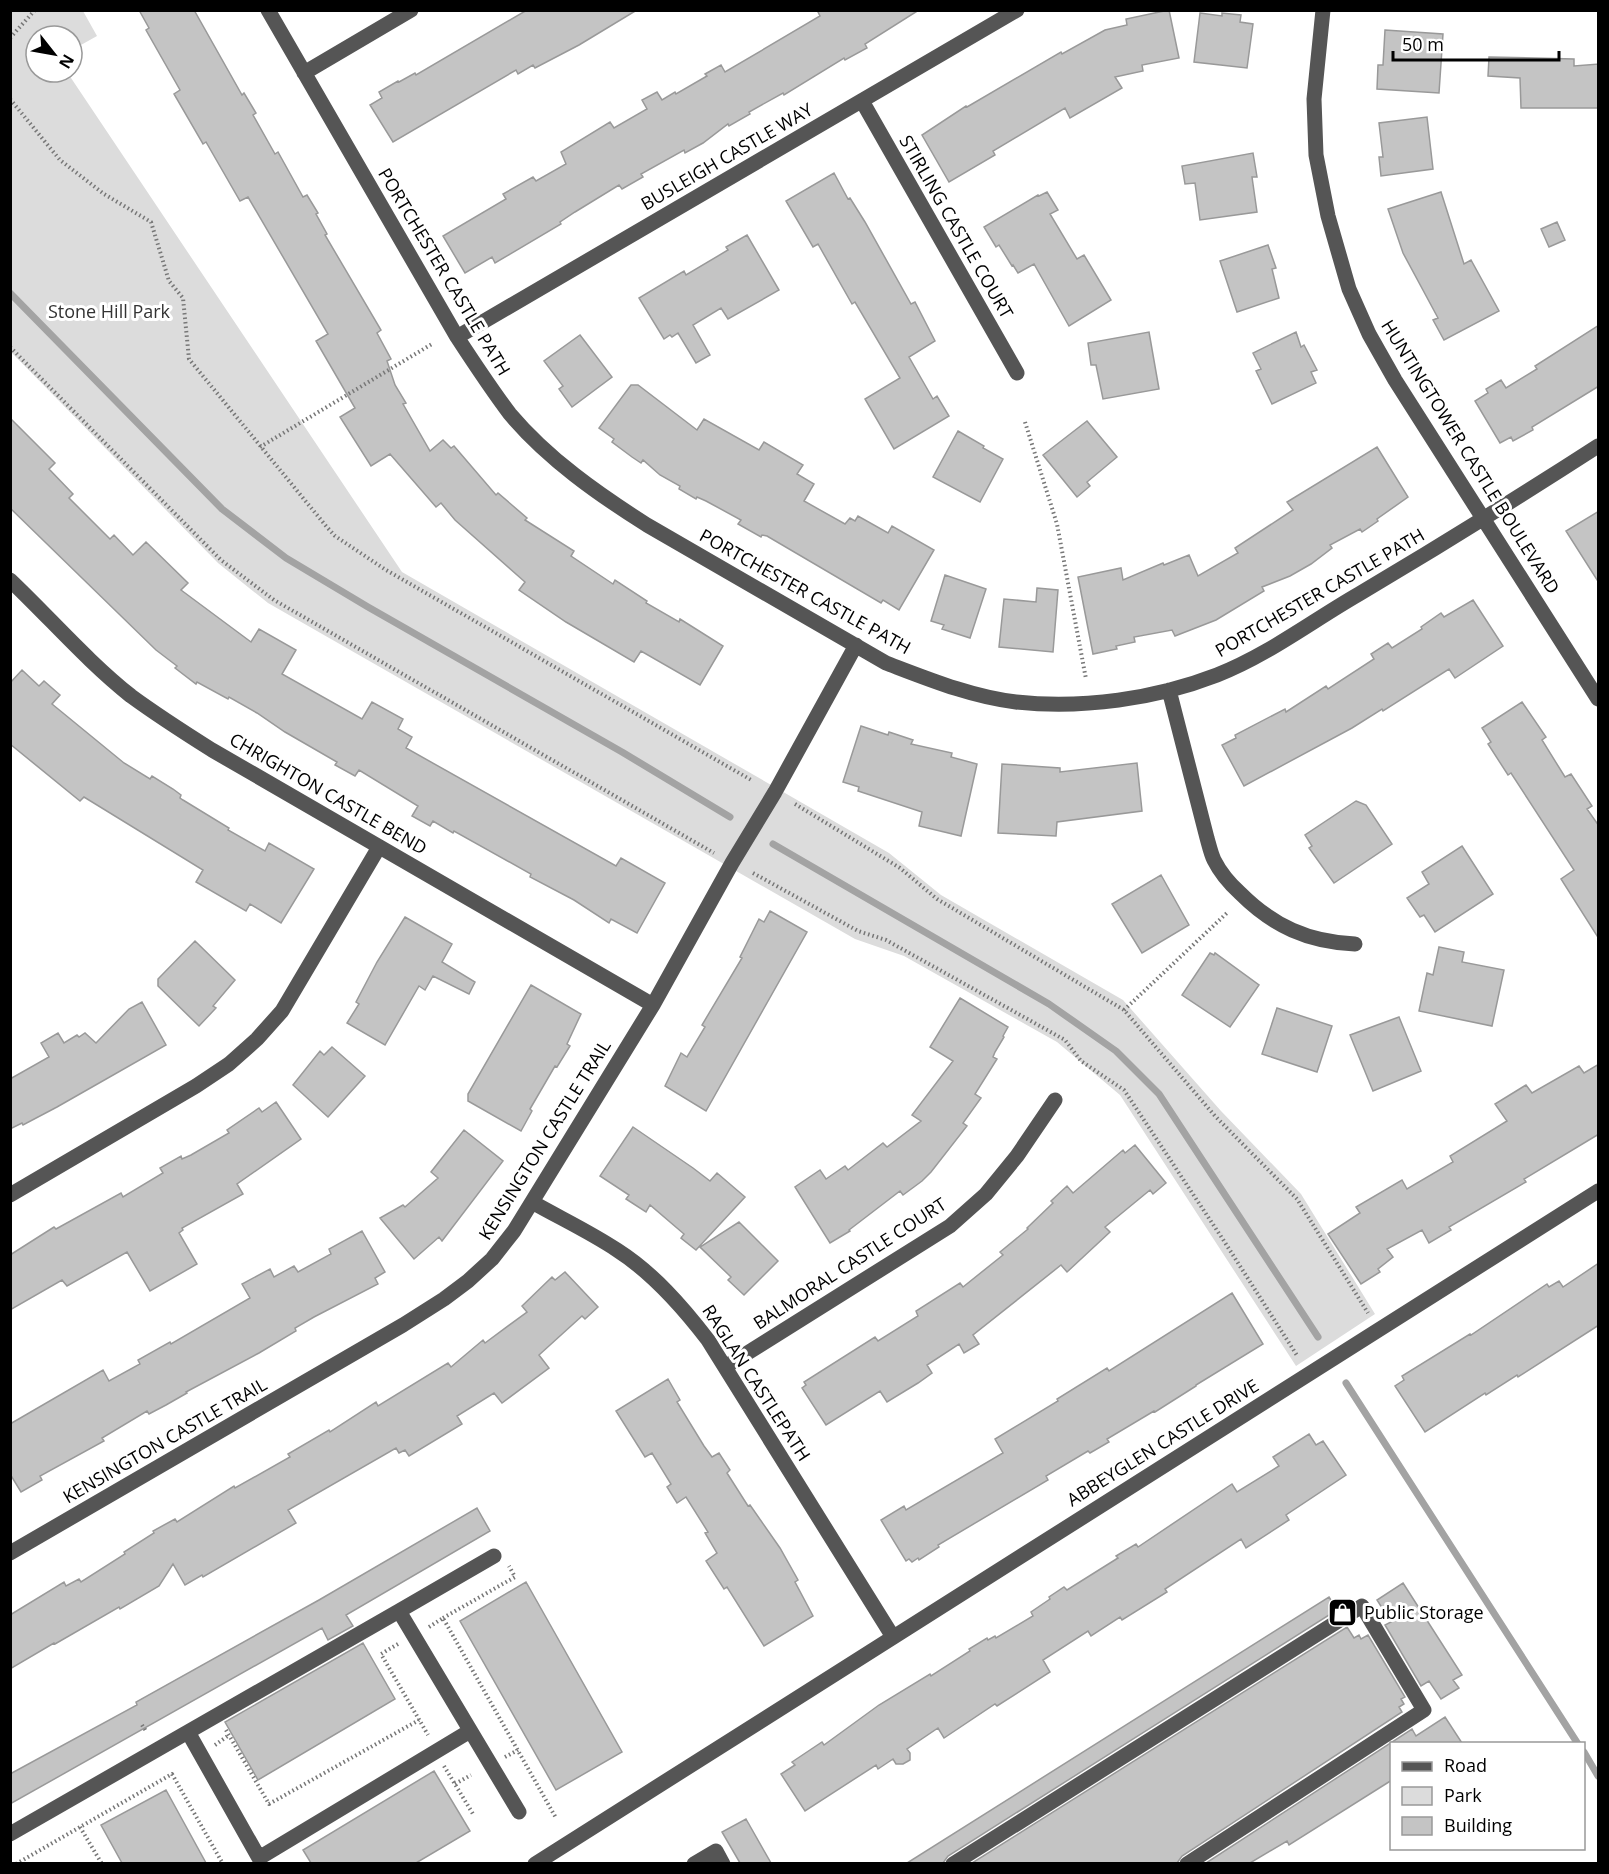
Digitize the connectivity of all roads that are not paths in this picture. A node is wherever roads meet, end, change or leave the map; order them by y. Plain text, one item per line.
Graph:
1 (268, 10) edge
2 (411, 10) edge
3 (1017, 10) edge
4 (1323, 10) edge
5 (304, 73) junction
6 (862, 101) junction
7 (457, 337) junction
8 (1017, 373) dead end
9 (1599, 446) edge
10 (1484, 519) junction
11 (10, 580) edge
12 (856, 645) junction
13 (1169, 690) junction
14 (1599, 699) edge
15 (379, 846) junction
16 (1355, 944) dead end
17 (653, 1005) junction
18 (1054, 1100) dead end
19 (1599, 1191) edge
20 (10, 1195) edge
21 (532, 1202) junction
22 (725, 1367) junction
23 (10, 1552) edge
24 (494, 1556) dead end
25 (399, 1611) junction
26 (893, 1637) junction
27 (470, 1731) junction
28 (188, 1732) junction
29 (519, 1812) dead end
30 (10, 1834) edge
31 (260, 1861) edge
32 (535, 1863) edge
33 (694, 1863) edge
34 (723, 1863) edge
35 (953, 1863) edge
36 (1187, 1863) edge

1 - 5 street, PORTCHESTER CASTLE PATH
2 - 5 street
3 - 6 street, BUSLEIGH CASTLE WAY
4 - 10 street, HUNTINGTOWER CASTLE BOULEVARD
5 - 7 street, PORTCHESTER CASTLE PATH
6 - 7 street, BUSLEIGH CASTLE WAY
6 - 8 street, STIRLING CASTLE COURT
7 - 12 street, PORTCHESTER CASTLE PATH
9 - 10 street, PORTCHESTER CASTLE PATH
10 - 13 street, PORTCHESTER CASTLE PATH
10 - 14 street, HUNTINGTOWER CASTLE BOULEVARD
11 - 15 street, CHRIGHTON CASTLE BEND
12 - 13 street, PORTCHESTER CASTLE PATH
12 - 17 street, KENSINGTON CASTLE TRAIL
13 - 16 street
15 - 17 street, CHRIGHTON CASTLE BEND
15 - 20 street
17 - 21 street, KENSINGTON CASTLE TRAIL
18 - 22 street, BALMORAL CASTLE COURT
19 - 26 street, ABBEYGLEN CASTLE DRIVE
21 - 22 street, RAGLAN CASTLEPATH
21 - 23 street, KENSINGTON CASTLE TRAIL
22 - 26 street, RAGLAN CASTLEPATH
24 - 25 street
25 - 27 street
25 - 28 street
26 - 32 street, ABBEYGLEN CASTLE DRIVE
27 - 29 street
27 - 31 street
28 - 30 street
28 - 31 street
33 - 34 street
35 - 36 street

